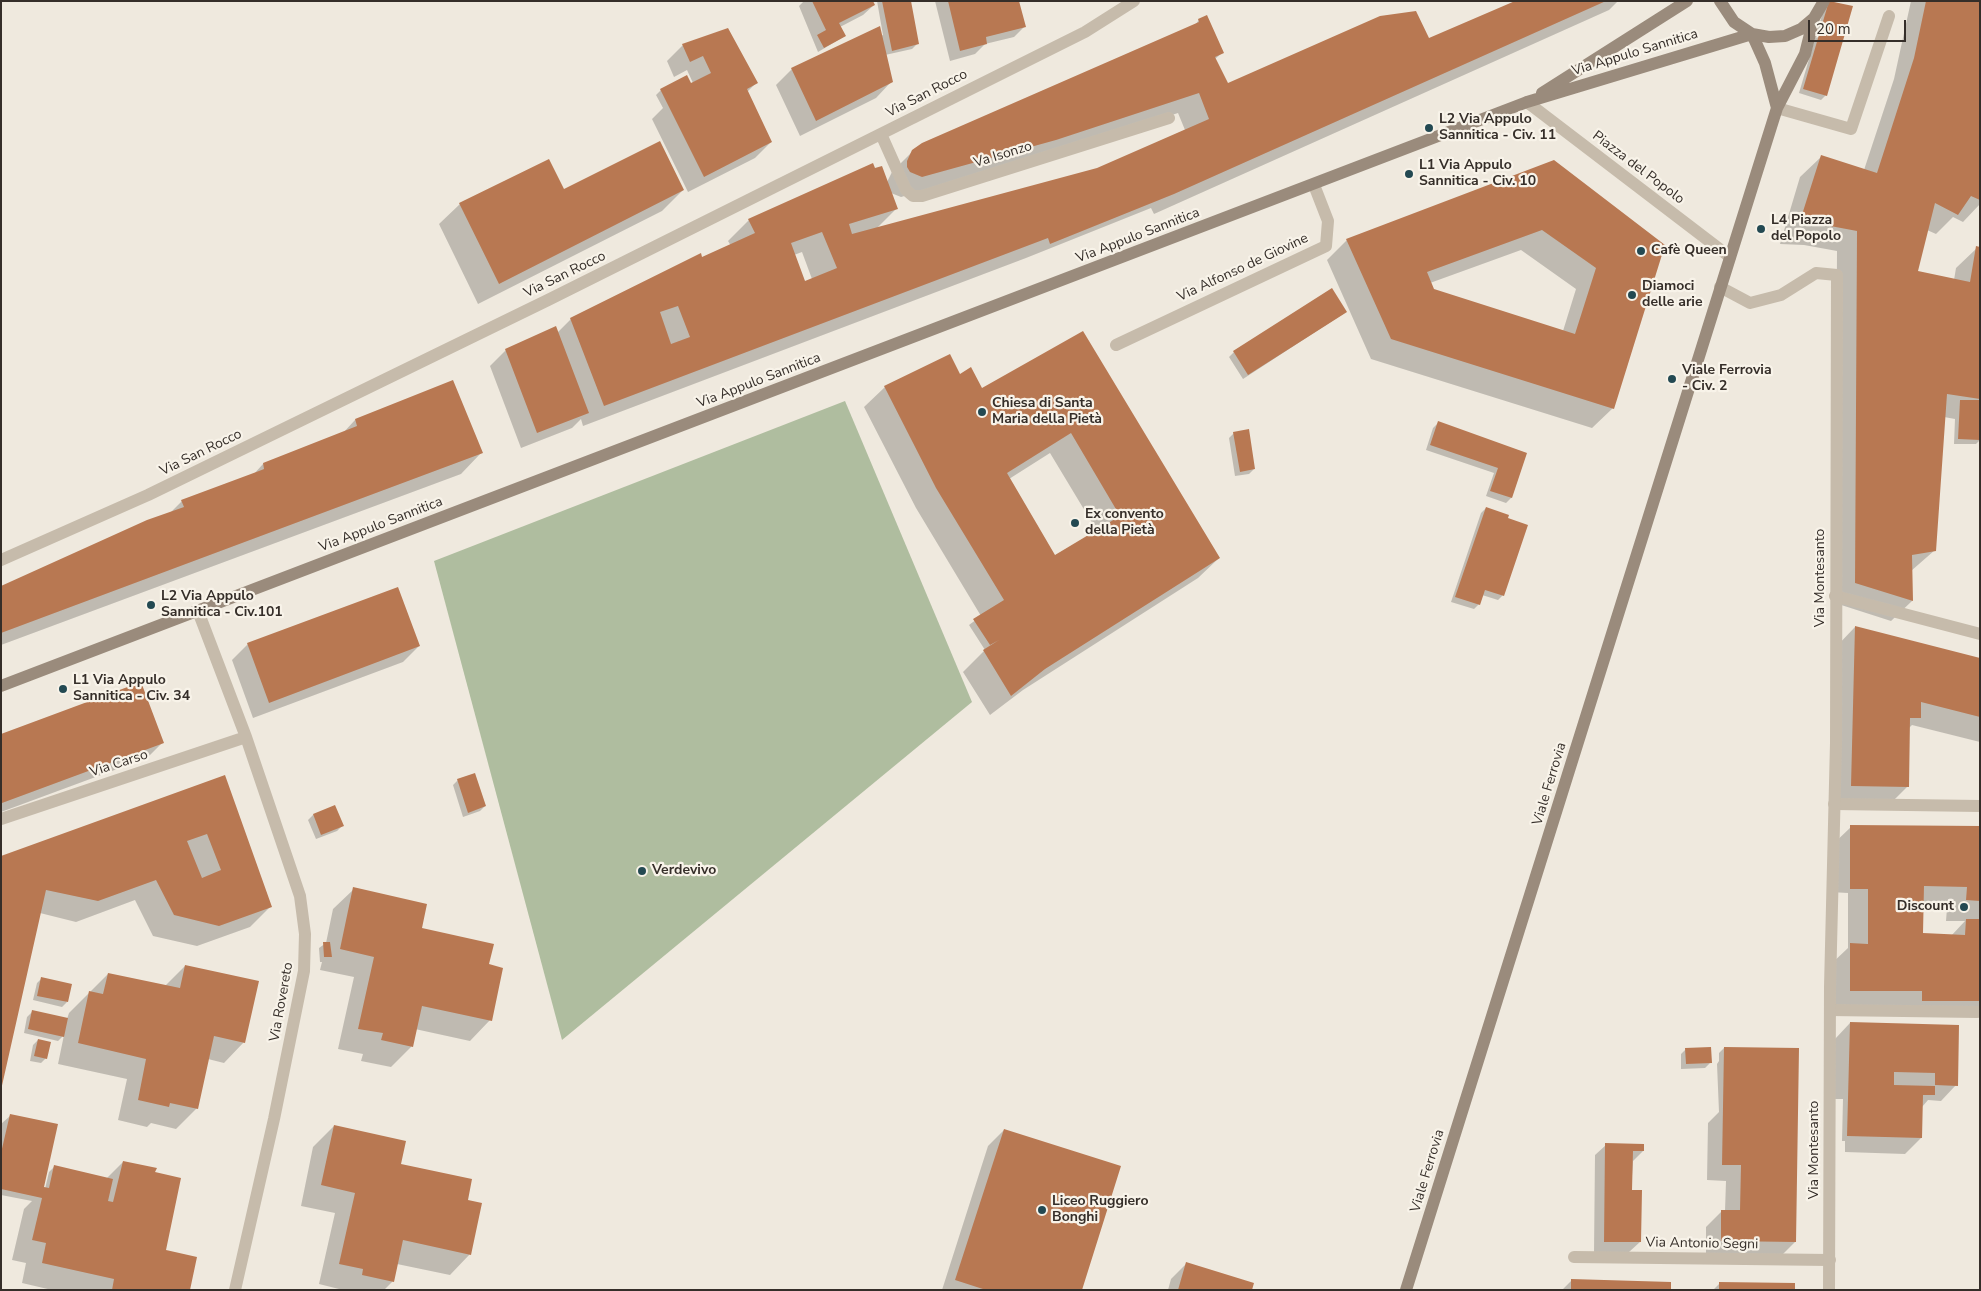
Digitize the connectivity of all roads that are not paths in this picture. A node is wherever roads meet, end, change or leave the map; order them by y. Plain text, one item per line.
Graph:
1 (1134, 1) edge
2 (1687, 1) edge
3 (1720, 1) edge
4 (1824, 1) edge
5 (1889, 16) dead end
6 (1814, 18) junction
7 (1752, 34) junction
8 (1527, 102) junction
9 (1777, 108) junction
10 (1169, 118) dead end
11 (881, 134) junction
12 (1314, 185) junction
13 (1730, 257) junction
14 (1720, 287) junction
15 (1116, 345) dead end
16 (1, 560) edge
17 (1835, 596) junction
18 (198, 610) junction
19 (1980, 634) edge
20 (1, 686) edge
21 (246, 737) junction
22 (1834, 804) junction
23 (1980, 806) edge
24 (1, 819) edge
25 (1830, 1010) junction
26 (1977, 1012) dead end
27 (1574, 1257) dead end
28 (1830, 1260) junction
29 (235, 1290) edge
30 (1406, 1290) edge
31 (1829, 1290) edge

1 - 11 street, Via San Rocco
2 - 8 main road, Via Appulo Sannitica
3 - 7 main road
4 - 6 main road
5 - 9 street
6 - 7 main road
6 - 9 main road
7 - 8 main road, Via Appulo Sannitica
7 - 9 main road
8 - 12 main road, Via Appulo Sannitica
8 - 13 street, Piazza del Popolo
9 - 13 main road
10 - 11 street, Va Isonzo
11 - 16 street, Via San Rocco
12 - 15 street, Via Alfonso de Giovine
12 - 18 main road, Via Appulo Sannitica
13 - 14 main road
14 - 17 street, Via Montesanto
14 - 30 main road, Viale Ferrovia
17 - 19 street
17 - 22 street, Via Montesanto
18 - 20 main road, Via Appulo Sannitica
18 - 21 street, Via Rovereto
21 - 24 street, Via Carso
21 - 29 street, Via Rovereto
22 - 23 street
22 - 25 street, Via Montesanto
25 - 26 street
25 - 28 street, Via Montesanto
27 - 28 street, Via Antonio Segni
28 - 31 street, Via Montesanto

